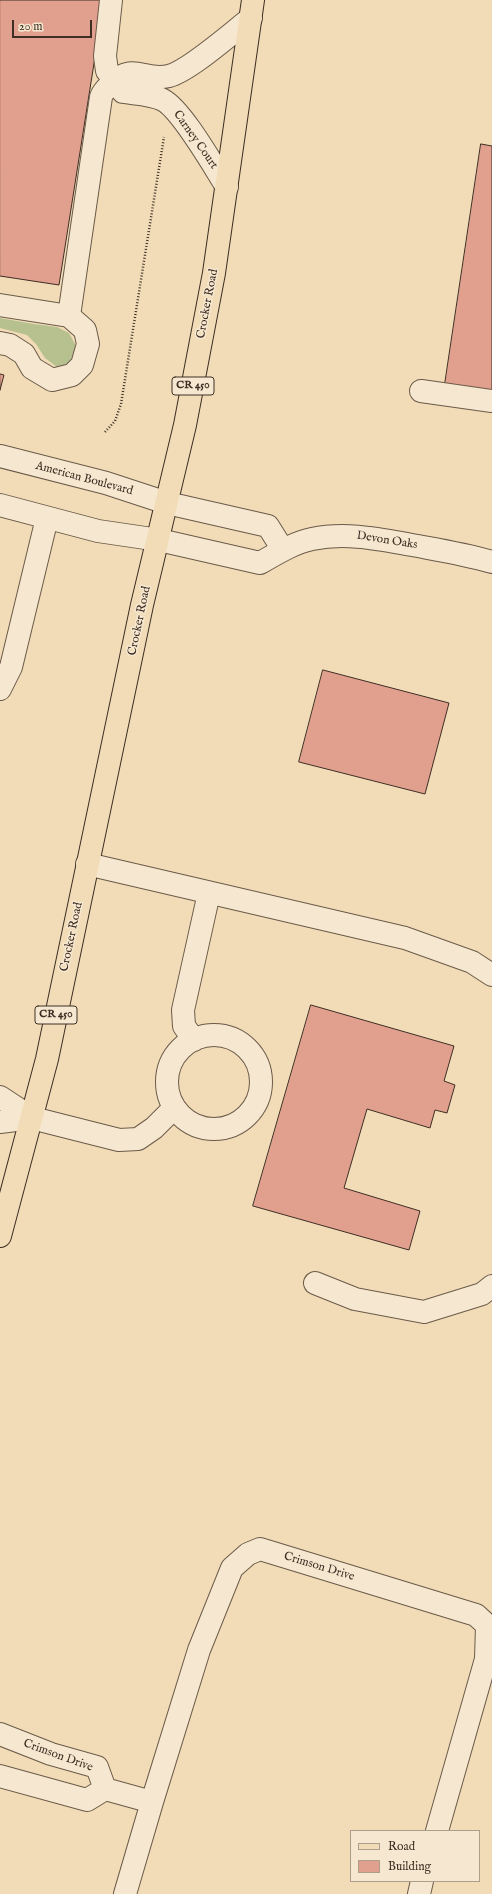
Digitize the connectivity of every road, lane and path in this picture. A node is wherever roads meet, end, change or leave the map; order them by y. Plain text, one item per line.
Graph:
1 (111, 0) edge
2 (252, 9) edge
3 (116, 79) junction
4 (161, 131) dead end
5 (228, 187) junction
6 (0, 305) edge
7 (69, 316) junction
8 (0, 343) edge
9 (421, 391) dead end
10 (492, 401) edge
11 (105, 432) dead end
12 (0, 456) edge
13 (167, 503) junction
14 (0, 505) edge
15 (47, 518) junction
16 (159, 540) junction
17 (283, 550) junction
18 (492, 562) edge
19 (0, 689) edge
20 (87, 864) junction
21 (209, 893) junction
22 (492, 974) edge
23 (194, 1040) junction
24 (0, 1097) edge
25 (174, 1108) junction
26 (32, 1118) junction
27 (0, 1122) edge
28 (0, 1236) edge
29 (315, 1283) dead end
30 (492, 1286) edge
31 (0, 1734) edge
32 (0, 1776) edge
33 (105, 1789) junction
34 (152, 1802) junction
35 (437, 1830) edge
36 (422, 1882) edge
37 (125, 1894) edge
38 (419, 1894) edge

1 - 3 street, Carney Court
2 - 3 street
2 - 5 main road, Crocker Road / CR 450
3 - 5 street, Carney Court
3 - 7 street
4 - 11 path
5 - 13 main road, Crocker Road / CR 450
6 - 7 street
7 - 8 street
9 - 10 street
12 - 13 street, American Boulevard
13 - 16 main road, Crocker Road / CR 450
13 - 17 street
14 - 15 street
15 - 16 street
15 - 19 street
16 - 17 street, Devon Oaks
16 - 20 main road, Crocker Road / CR 450
17 - 18 street, Devon Oaks
20 - 21 street
20 - 26 main road, Crocker Road / CR 450
21 - 22 street
21 - 23 street
23 - 25 street
23 - 25 street
24 - 26 street
25 - 26 street
26 - 27 street
26 - 28 main road, Crocker Road / CR 450
29 - 30 street
31 - 33 street, Crimson Drive
32 - 33 street
33 - 34 street
34 - 35 street, Crimson Drive
34 - 37 street
36 - 38 street

